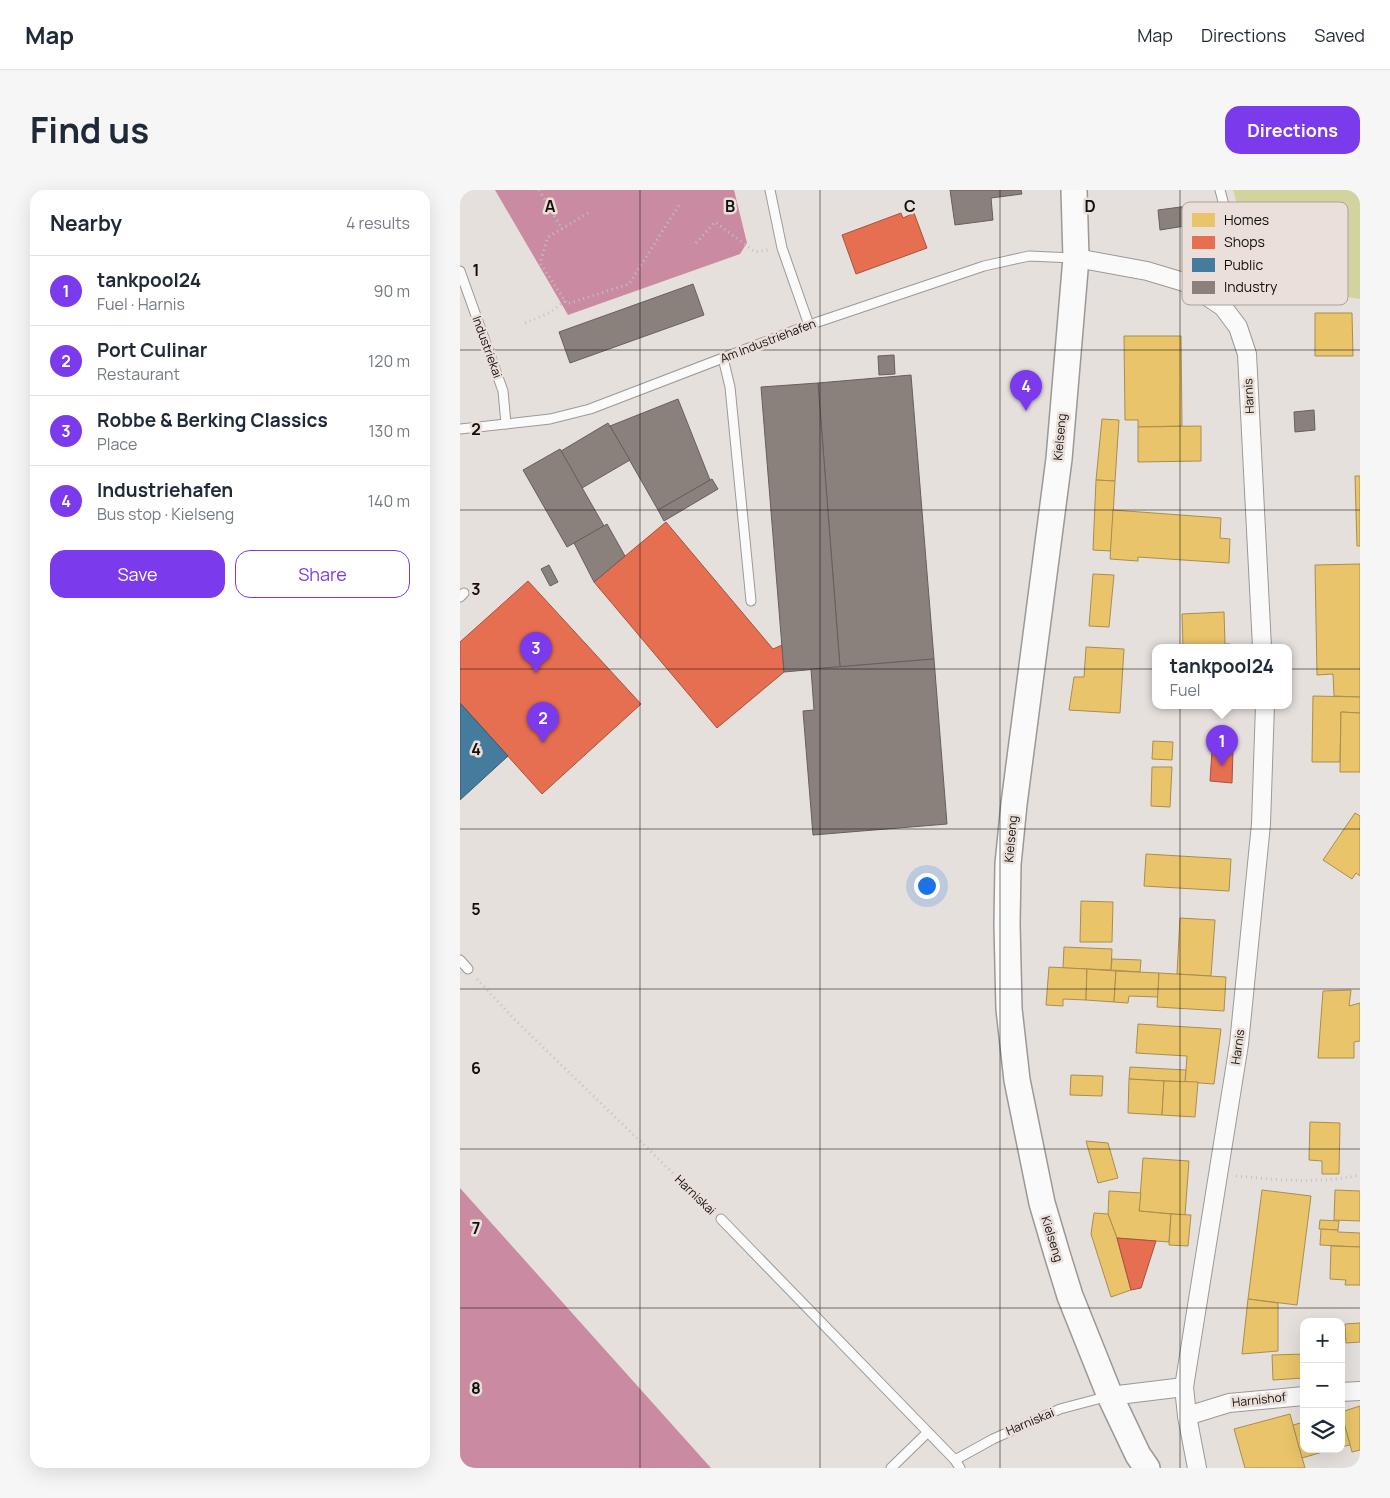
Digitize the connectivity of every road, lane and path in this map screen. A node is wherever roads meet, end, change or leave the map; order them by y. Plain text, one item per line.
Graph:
1 (539, 190) edge
2 (770, 190) edge
3 (1074, 190) edge
4 (681, 202) dead end
5 (588, 213) dead end
6 (562, 229) junction
7 (696, 243) dead end
8 (755, 252) dead end
9 (1076, 258) junction
10 (460, 271) edge
11 (1182, 282) edge
12 (565, 301) junction
13 (1219, 305) edge
14 (1225, 305) edge
15 (1223, 308) junction
16 (525, 322) dead end
17 (808, 325) junction
18 (723, 358) junction
19 (506, 424) junction
20 (460, 429) edge
21 (751, 601) dead end
22 (1262, 644) edge
23 (1265, 709) edge
24 (460, 960) edge
25 (468, 969) joint
26 (1360, 1175) edge
27 (1250, 1177) dead end
28 (721, 1219) joint
29 (1184, 1387) junction
30 (1360, 1391) edge
31 (1345, 1392) edge
32 (1110, 1396) junction
33 (1300, 1396) edge
34 (1187, 1416) junction
35 (927, 1432) junction
36 (958, 1464) edge
37 (891, 1468) edge
38 (1147, 1468) edge
39 (1197, 1468) edge

1 - 6 path
2 - 17 lane
3 - 9 street, Kielseng
4 - 12 path
5 - 6 path
6 - 12 path
7 - 8 path
9 - 11 street, Harnis
9 - 17 lane, Am Industriehafen
9 - 32 street, Kielseng
10 - 19 lane, Industriekai
12 - 16 path
13 - 15 street, Harnis
14 - 15 lane
15 - 22 street, Harnis
17 - 18 lane, Am Industriehafen
18 - 19 lane, Am Industriehafen
18 - 21 lane
19 - 20 lane, Am Industriehafen
23 - 29 street, Harnis
24 - 25 lane
25 - 28 path, Harniskai
26 - 27 path
28 - 35 lane, Harniskai
29 - 32 street
29 - 34 street, Harnis
30 - 31 street
32 - 36 lane, Harniskai
32 - 38 street, Kielseng
33 - 34 street, Harnishof
34 - 39 street, Harnis
35 - 36 lane, Harniskai
35 - 37 lane

